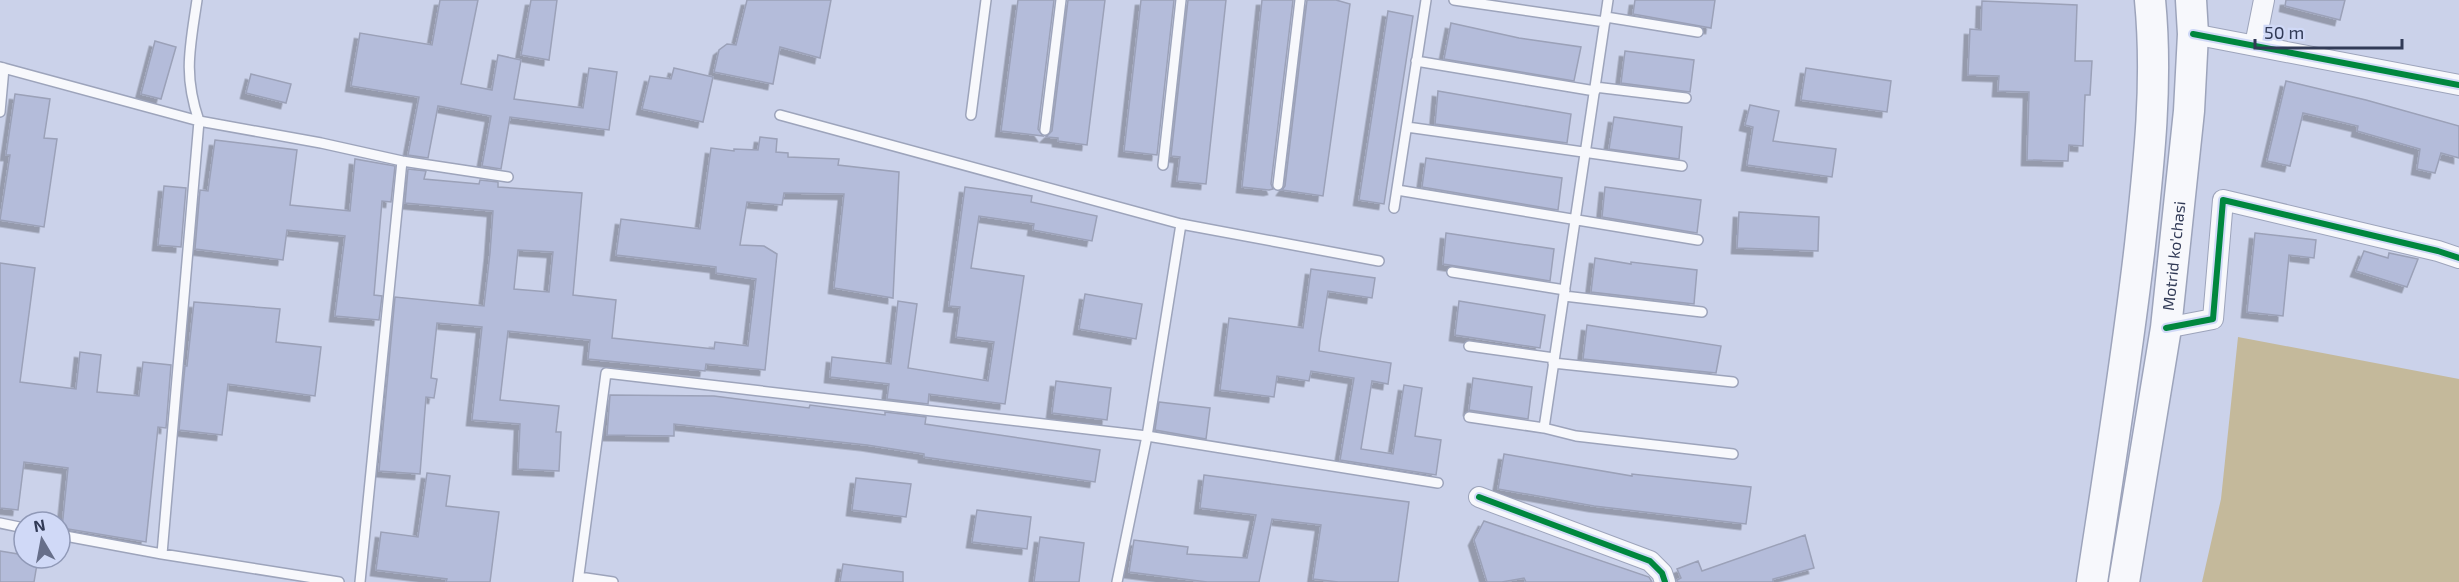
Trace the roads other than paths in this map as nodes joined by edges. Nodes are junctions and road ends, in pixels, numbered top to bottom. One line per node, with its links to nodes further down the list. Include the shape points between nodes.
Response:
1 (197, 0): 24 (lane, via 188,60)
2 (986, 0): 23 (lane)
3 (1061, 0): 26 (lane)
4 (1181, 0): 29 (lane)
5 (1300, 0): 32 (lane)
6 (1426, 0): 16 (lane)
7 (1454, 0): 12 (lane)
8 (1608, 0): 12 (lane)
9 (2150, 0): 61 (main road, via 2154,68 2149,170 2132,320)
10 (2191, 0): 14 (main road, Motrid ko'chasi)
11 (2264, 0): 15 (street)
12 (1606, 19): 13 (lane); 19 (lane)
13 (1698, 32)
14 (2193, 34): 15 (street); 43 (main road, Motrid ko'chasi, via 2189,111)
15 (2254, 45): 18 (street)
16 (1416, 61): 19 (lane); 25 (lane)
17 (2, 67): 21 (lane); 24 (lane)
18 (2459, 86)
19 (1595, 89): 20 (lane); 27 (lane)
20 (1686, 98)
21 (0, 112)
22 (780, 115): 36 (lane)
23 (971, 115)
24 (199, 121): 28 (lane); 54 (lane)
25 (1407, 127): 27 (lane); 33 (lane)
26 (1045, 130)
27 (1585, 154): 30 (lane); 35 (lane)
28 (402, 161): 31 (lane); 57 (lane)
29 (1162, 165)
30 (1682, 166)
31 (508, 177)
32 (1278, 185)
33 (1397, 190): 34 (lane); 35 (lane)
34 (1394, 208)
35 (1575, 221): 37 (lane); 41 (lane)
36 (1181, 224): 39 (lane); 49 (lane)
37 (1698, 240)
38 (2459, 258): 43 (street, via 2223,200 2213,319)
39 (1379, 261)
40 (1452, 272): 41 (lane)
41 (1564, 293): 42 (lane); 45 (lane)
42 (1702, 312)
43 (2166, 328): 62 (main road, Motrid ko'chasi)
44 (1469, 346): 45 (lane)
45 (1554, 361): 46 (lane); 48 (lane)
46 (1733, 382)
47 (1469, 417): 48 (lane)
48 (1544, 428): 50 (lane, via 1576,436)
49 (1147, 436): 51 (lane); 55 (lane, via 606,373); 59 (lane)
50 (1732, 453)
51 (1438, 483)
52 (1479, 497): 60 (street, via 1650,561)
53 (72, 537): 54 (lane)
54 (162, 554): 56 (lane)
55 (579, 579): 58 (lane)
56 (339, 582)
57 (360, 582)
58 (613, 582)
59 (1118, 582)
60 (1665, 582)
61 (2091, 582)
62 (2124, 582)

